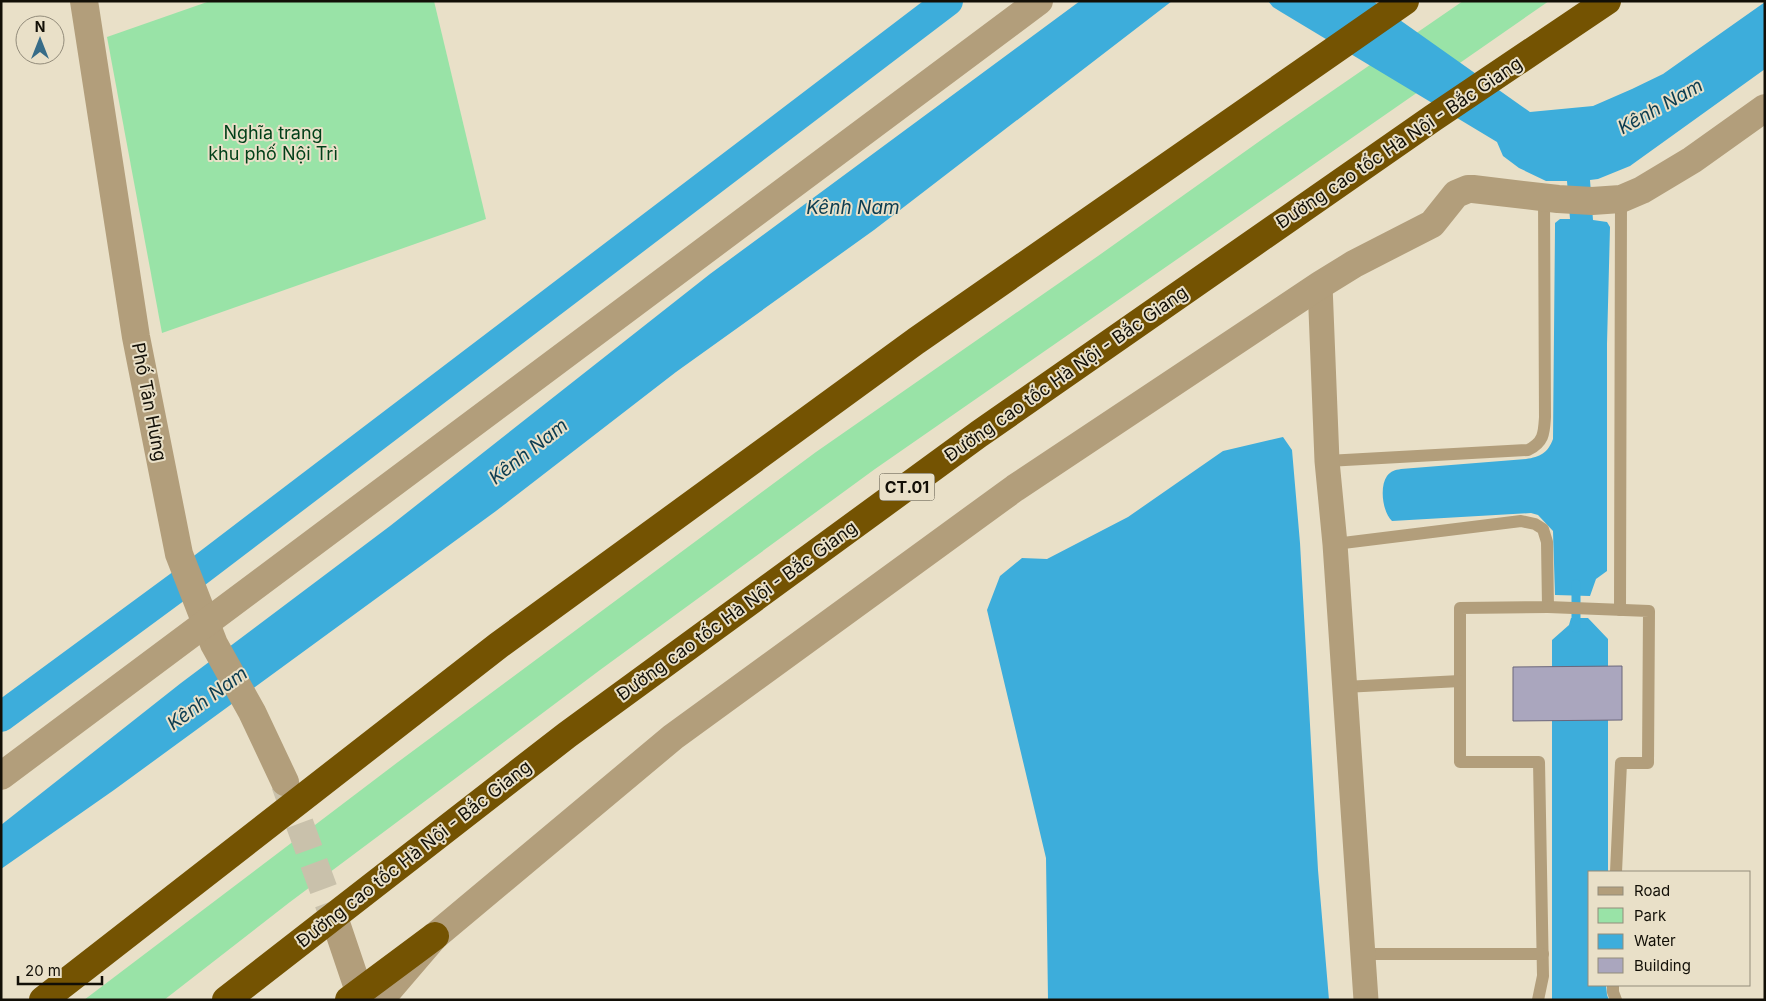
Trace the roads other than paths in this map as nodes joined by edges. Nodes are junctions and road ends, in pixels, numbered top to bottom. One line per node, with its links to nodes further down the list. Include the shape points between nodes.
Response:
1 (84, 1): 13 (street, Phố Tân Hưng, via 136,337 179,554)
2 (1039, 1): 13 (street)
3 (1405, 1): 25 (highway, via 916,341 499,645)
4 (1607, 1): 26 (highway, Đường cao tốc Hà Nội - Bắc Giang / CT.01, via 979,434 568,735)
5 (1765, 108): 7 (street, via 1692,160)
6 (1544, 197): 7 (street, via 1592,201); 8 (street, via 1482,189 1461,191 1432,224); 9 (lane, via 1545,417 1538,445 1528,450)
7 (1621, 199): 12 (lane)
8 (1320, 284): 9 (street); 20 (street, via 1014,488 673,737)
9 (1327, 460): 10 (street)
10 (1335, 544): 11 (lane, via 1520,521 1535,524 1543,529 1547,542); 15 (street)
11 (1548, 607): 12 (lane); 14 (lane, via 1460,608)
12 (1620, 610): 18 (lane, via 1648,611 1648,763 1622,763)
13 (206, 623): 16 (street); 17 (street, Phố Tân Hưng)
14 (1460, 681): 15 (lane); 22 (lane, via 1460,762 1539,762)
15 (1344, 687): 21 (street)
16 (1, 776)
17 (285, 782)
18 (1616, 871)
19 (337, 926): 24 (street)
20 (435, 936): 24 (highway)
21 (1363, 954): 22 (lane); 27 (street)
22 (1543, 954): 28 (lane)
23 (1613, 986): 29 (lane)
24 (363, 998)
25 (43, 1000)
26 (226, 1000)
27 (1366, 1000)
28 (1538, 1000)
29 (1616, 1000)

